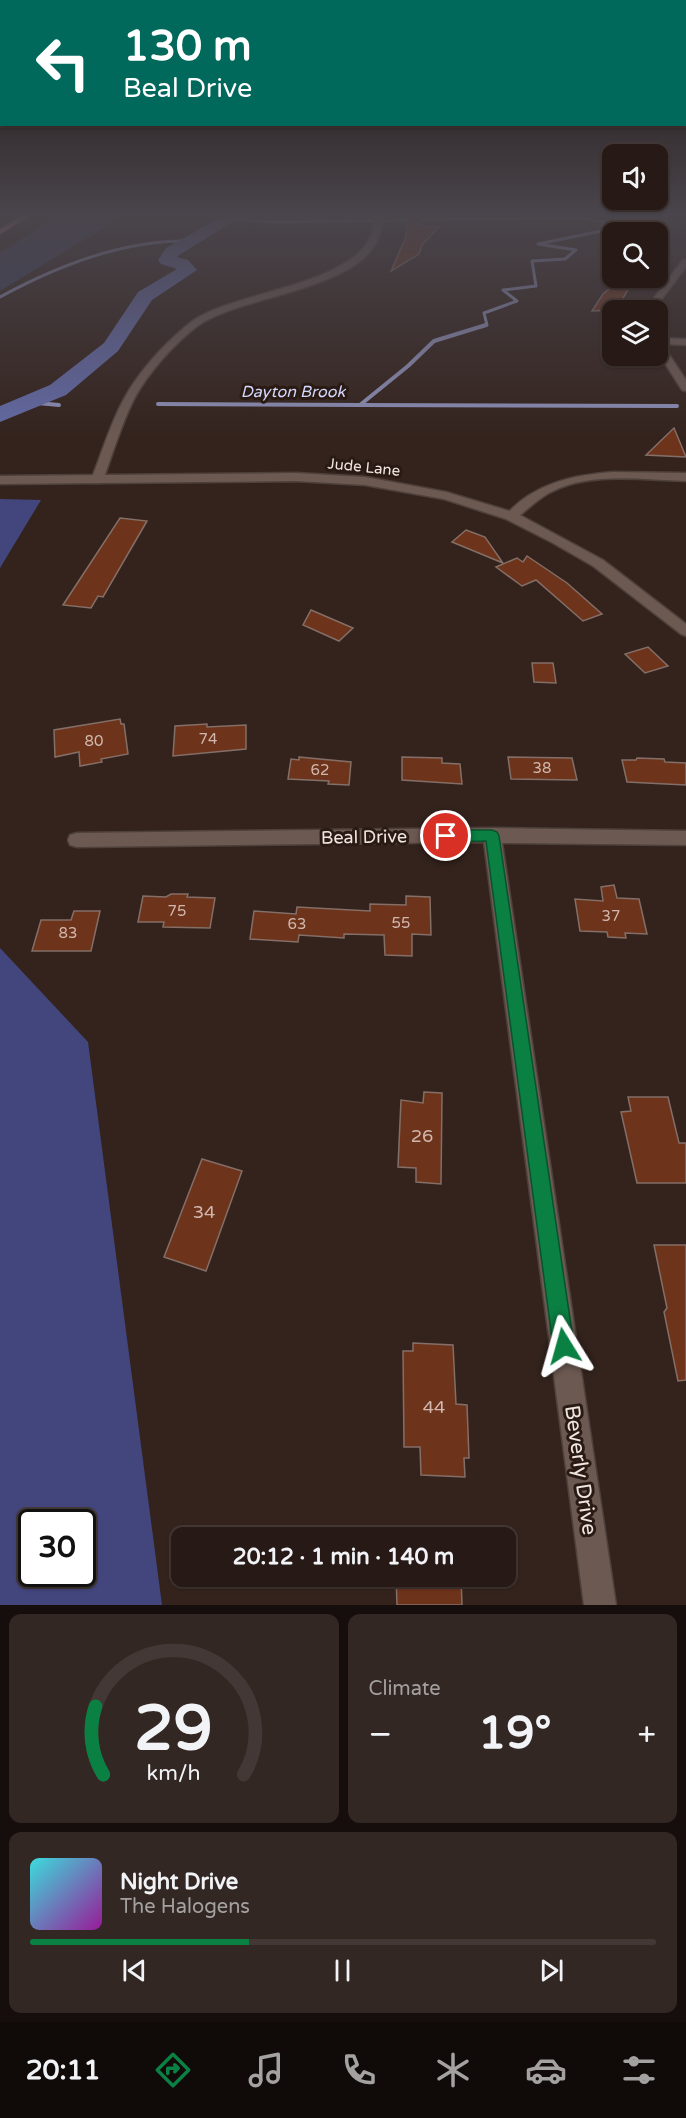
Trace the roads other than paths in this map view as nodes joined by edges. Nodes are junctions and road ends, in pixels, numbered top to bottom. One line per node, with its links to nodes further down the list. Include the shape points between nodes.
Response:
1 (291, 288): 10 (street, via 216,310 195,324 130,398)
2 (666, 288): 3 (street)
3 (657, 300)
4 (668, 342): 5 (street)
5 (686, 342)
6 (668, 359): 7 (street)
7 (686, 388)
8 (686, 477): 11 (street, via 574,480 546,490)
9 (0, 480): 10 (street, Jude Lane)
10 (97, 480): 11 (street, Jude Lane, via 296,477 365,481 446,496)
11 (511, 516): 12 (street, Jude Lane, via 598,563)
12 (686, 631)
13 (492, 836): 14 (street, Beal Drive); 15 (street, Beal Drive); 16 (street, Beverly Drive)
14 (686, 838)
15 (77, 840)
16 (600, 1605)

